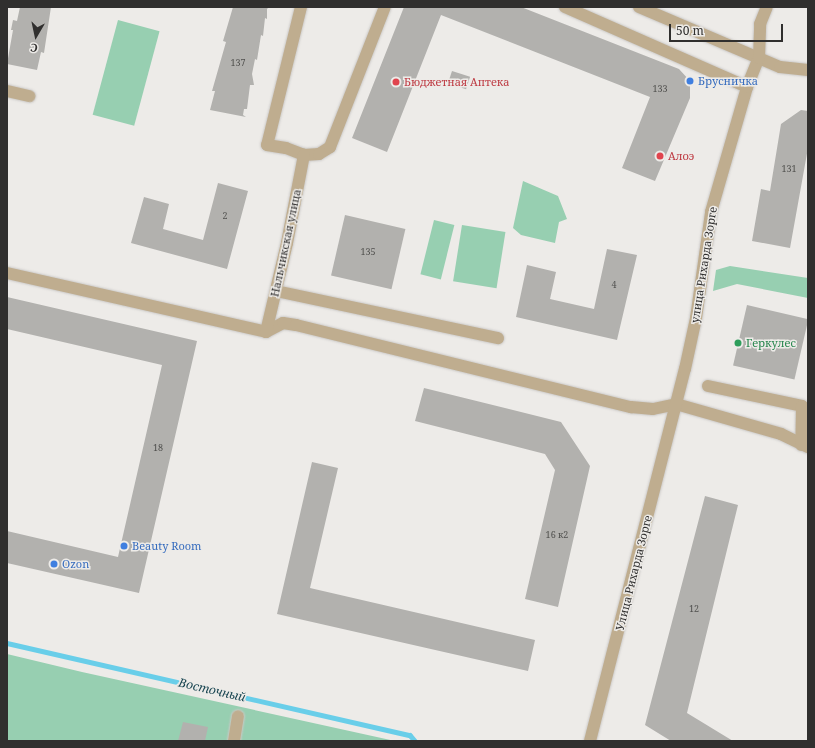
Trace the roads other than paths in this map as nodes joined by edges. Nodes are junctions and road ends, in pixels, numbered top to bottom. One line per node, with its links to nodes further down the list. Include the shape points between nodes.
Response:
1 (301, 7): 11 (street, via 267,145)
2 (385, 7): 11 (street, via 330,147 319,154)
3 (566, 7): 8 (street)
4 (639, 7): 6 (street)
5 (767, 7): 6 (street, via 760,24)
6 (759, 58): 7 (street, via 780,67); 8 (street, улица Рихарда Зорге)
7 (808, 70)
8 (747, 88): 17 (street, улица Рихарда Зорге, via 711,212 696,318)
9 (7, 91): 10 (street)
10 (29, 96)
11 (304, 154): 13 (street, Нальчикская улица)
12 (7, 273): 14 (street)
13 (276, 291): 14 (street, Нальчикская улица); 15 (street)
14 (266, 332): 17 (street, via 282,322 632,407 653,409)
15 (498, 338)
16 (708, 386): 18 (street, via 802,406)
17 (676, 404): 18 (street, via 781,434); 21 (street, Улица Рихарда Зорге)
18 (804, 446)
19 (238, 716): 20 (street)
20 (234, 741)
21 (590, 741)

